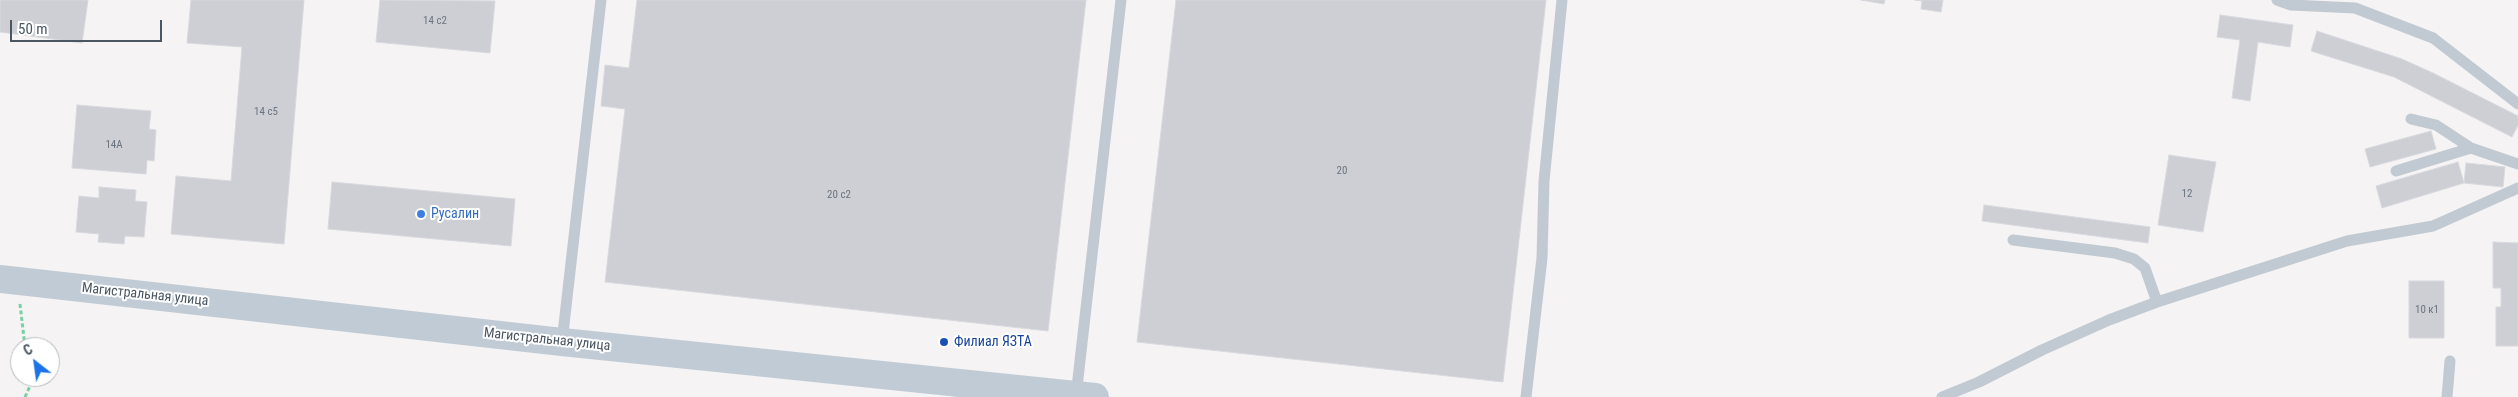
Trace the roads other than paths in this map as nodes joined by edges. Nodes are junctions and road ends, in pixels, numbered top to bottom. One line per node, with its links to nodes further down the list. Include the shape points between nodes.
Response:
1 (601, 0): 16 (lane)
2 (1121, 0): 18 (lane)
3 (1562, 0): 19 (lane, via 1544,181 1542,258)
4 (2278, 0): 6 (lane, via 2291,5)
5 (2344, 0): 6 (lane)
6 (2355, 8): 7 (lane, via 2433,38)
7 (2518, 104)
8 (2411, 119): 9 (lane, via 2436,125)
9 (2471, 148): 10 (lane); 11 (lane)
10 (2518, 164)
11 (2396, 171)
12 (2518, 188): 15 (lane, via 2433,226 2347,241)
13 (2013, 240): 15 (lane, via 2114,253 2134,259 2145,268)
14 (9, 280): 16 (main road, Магистральная улица)
15 (2157, 302): 20 (lane, via 2109,320)
16 (562, 342): 18 (main road, Магистральная улица)
17 (2450, 361): 21 (lane)
18 (1082, 396)
19 (1526, 397)
20 (1942, 397)
21 (2447, 397)

